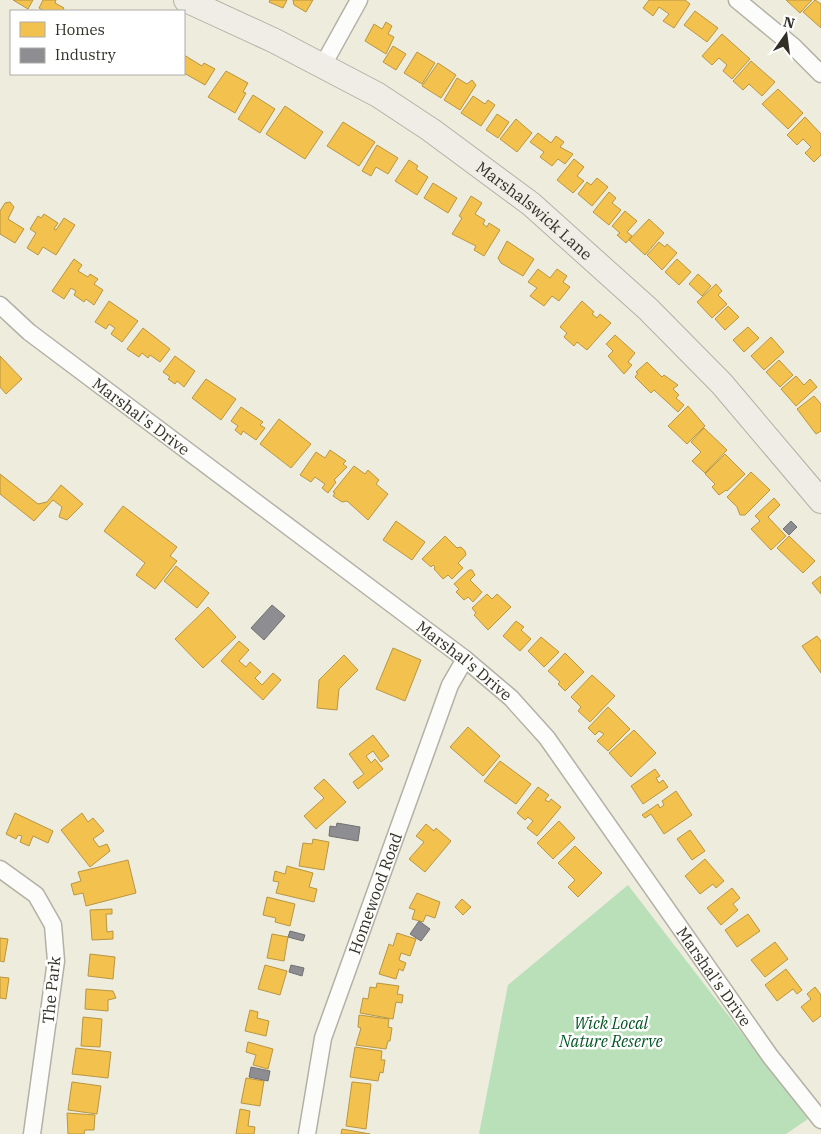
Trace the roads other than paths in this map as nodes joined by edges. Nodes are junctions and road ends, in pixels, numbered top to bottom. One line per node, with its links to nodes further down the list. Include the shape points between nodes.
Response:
1 (186, 0): 4 (street, Marshalswick Lane)
2 (358, 0): 4 (street)
3 (738, 0): 5 (street)
4 (323, 65): 7 (street, Marshalswick Lane, via 378,95 431,130 538,210 648,308 722,384)
5 (821, 74)
6 (0, 305): 8 (street, Marshal's Drive, via 29,332)
7 (821, 501)
8 (465, 658): 10 (street, Marshal's Drive, via 511,698 546,738 770,1056); 12 (street, Homewood Road, via 450,685 323,1038)
9 (0, 869): 11 (street, The Park, via 36,895 53,925 56,961)
10 (821, 1120)
11 (32, 1134)
12 (307, 1134)

